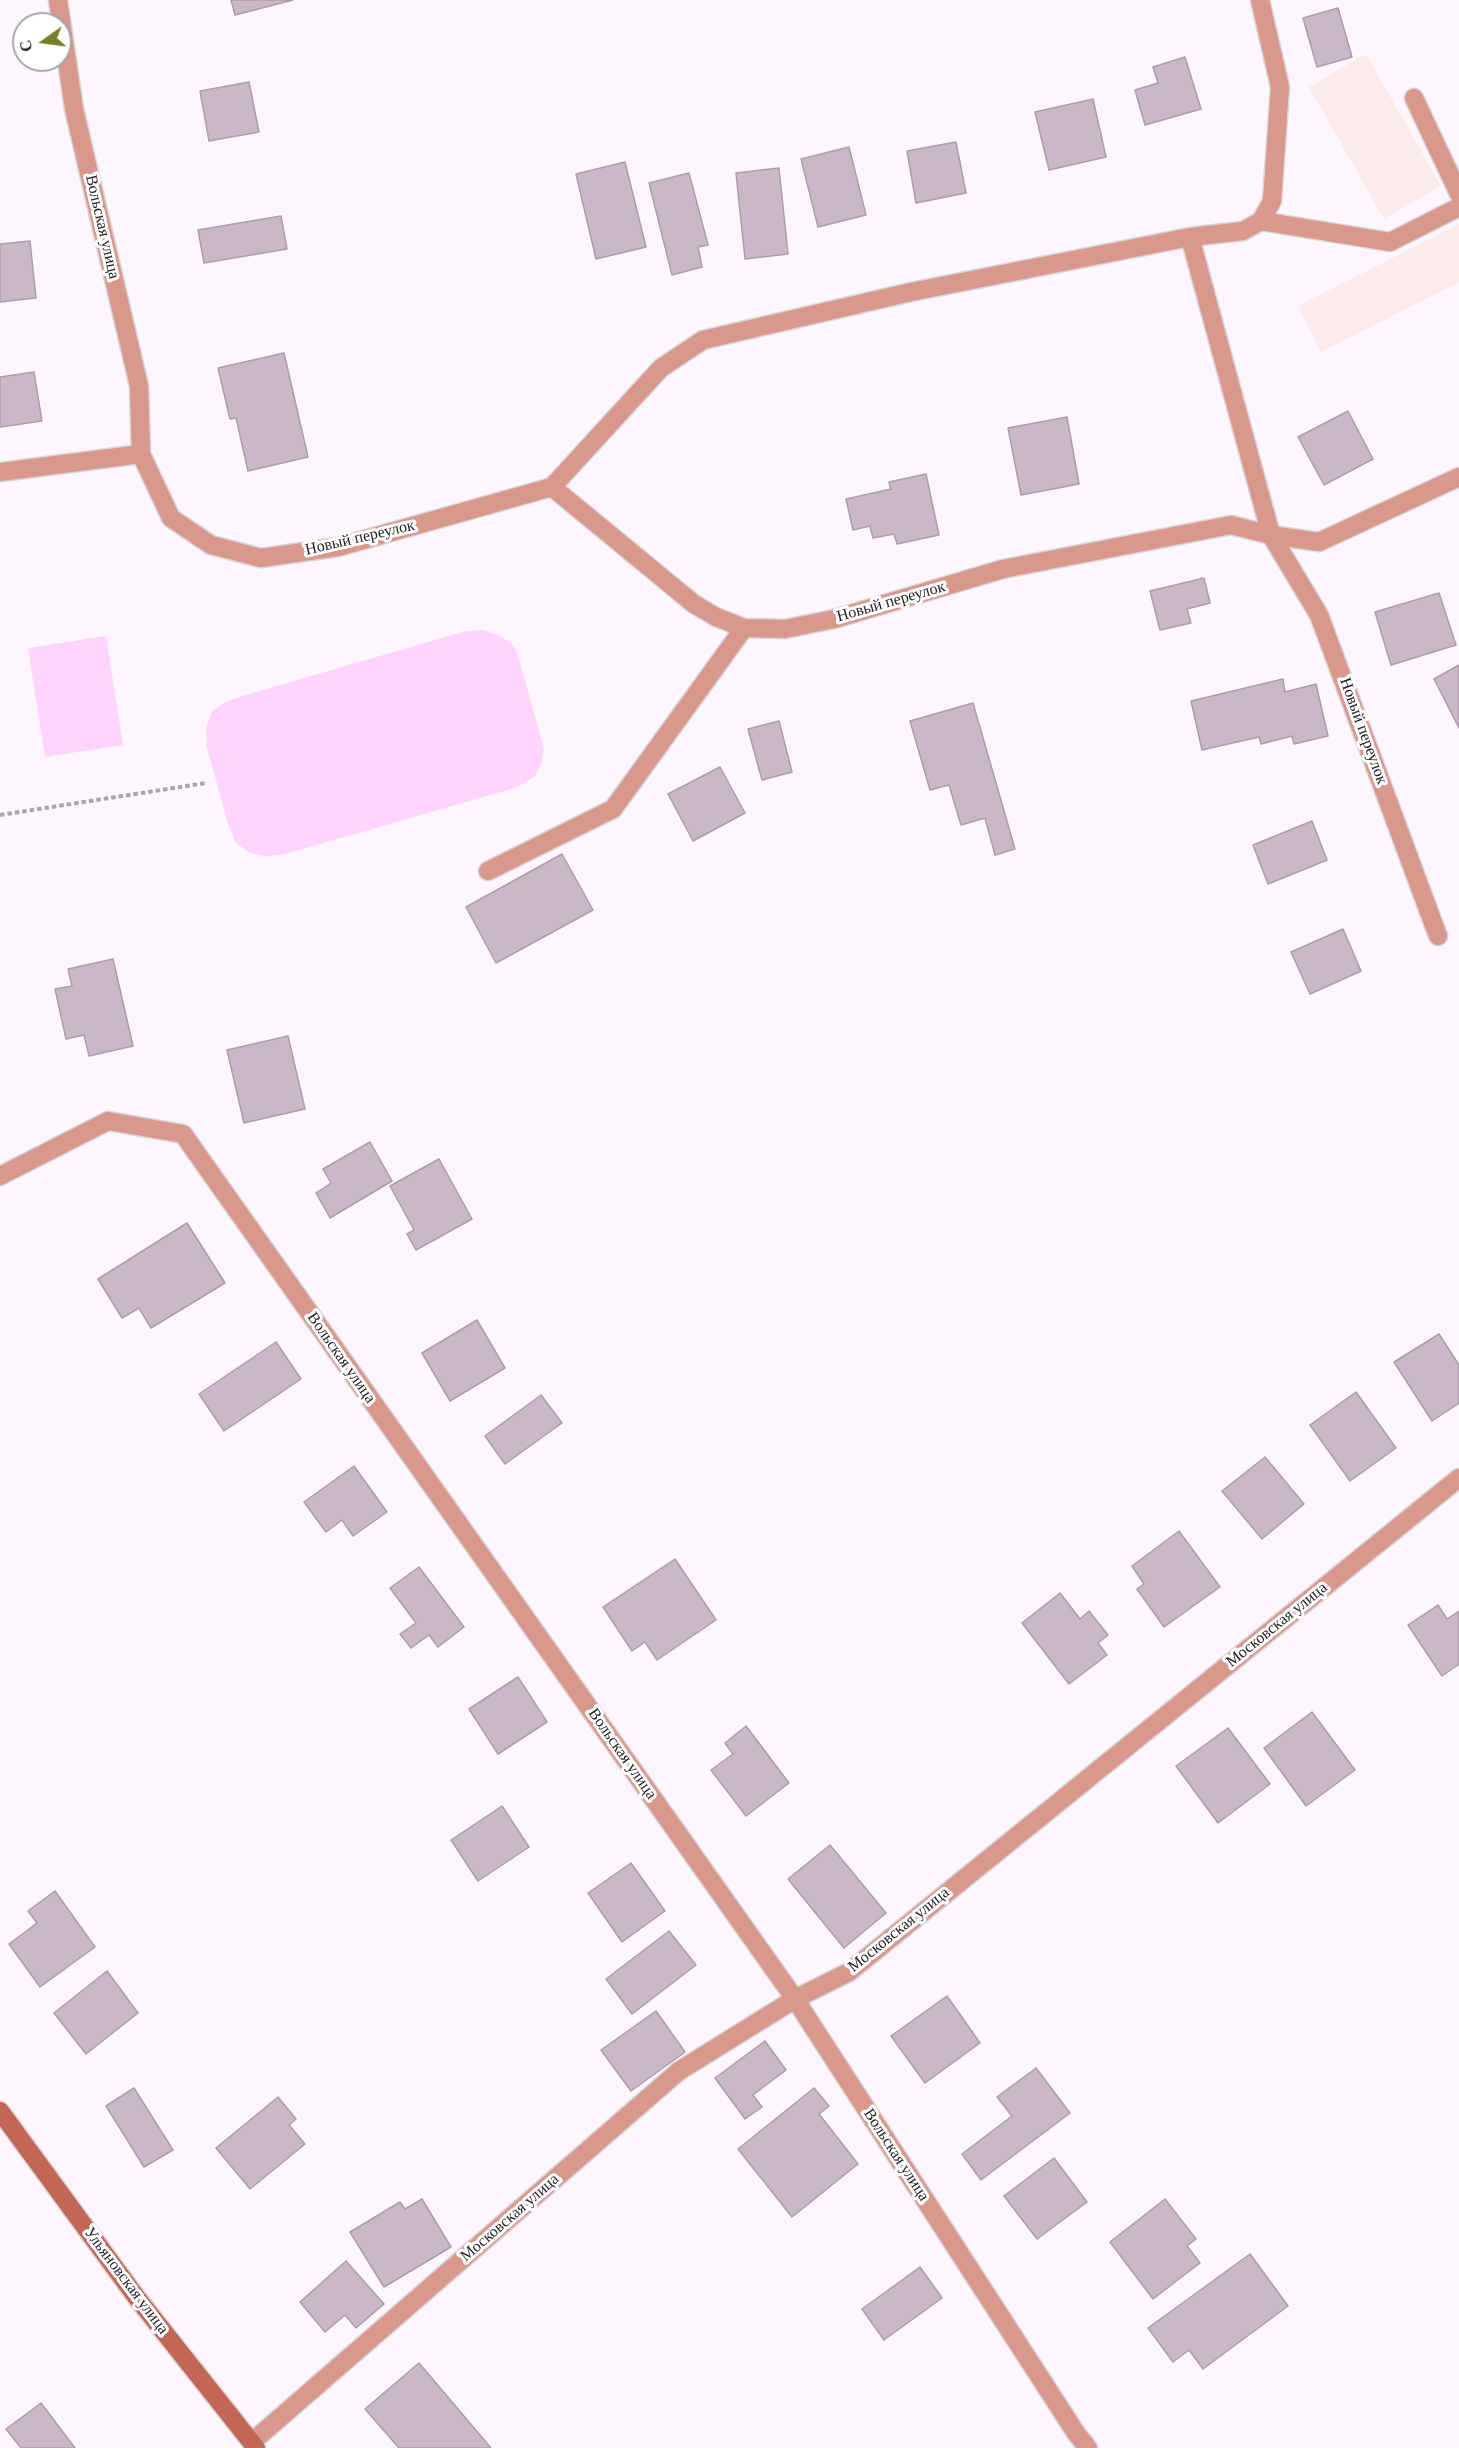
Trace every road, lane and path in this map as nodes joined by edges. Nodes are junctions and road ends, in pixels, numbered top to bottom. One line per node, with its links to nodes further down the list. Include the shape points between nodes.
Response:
1 (57, 0): 8 (street, Вольская улица, via 74,109 139,386)
2 (1260, 0): 6 (street, via 1280,87 1272,201)
3 (1414, 98): 4 (street)
4 (1459, 194)
5 (1459, 207): 6 (street, via 1390,242)
6 (1261, 221): 7 (street, via 1243,231)
7 (1190, 237): 11 (street, via 911,292 703,340 662,368); 12 (street, Новый переулок)
8 (141, 454): 9 (street); 11 (street, Новый переулок, via 171,518 211,545 261,558 338,547)
9 (0, 472)
10 (1459, 477): 12 (street, Новый переулок, via 1319,542)
11 (552, 487): 13 (street, Новый переулок, via 694,604)
12 (1271, 535): 13 (street, Новый переулок, via 1231,525 1003,569 834,619 785,629); 17 (street, Новый переулок, via 1319,615)
13 (744, 628): 16 (street, via 613,809)
14 (206, 783): 15 (path)
15 (0, 815)
16 (488, 871)
17 (1438, 936)
18 (0, 1176): 20 (street, Вольская улица, via 108,1121 183,1134)
19 (1459, 1478): 20 (street, Московская улица, via 849,1972)
20 (795, 1999): 22 (street, Московская улица, via 679,2071); 23 (street, Вольская улица)
21 (0, 2110): 22 (street, Ульяновская улица, via 137,2298)
22 (254, 2445)
23 (1088, 2448)

